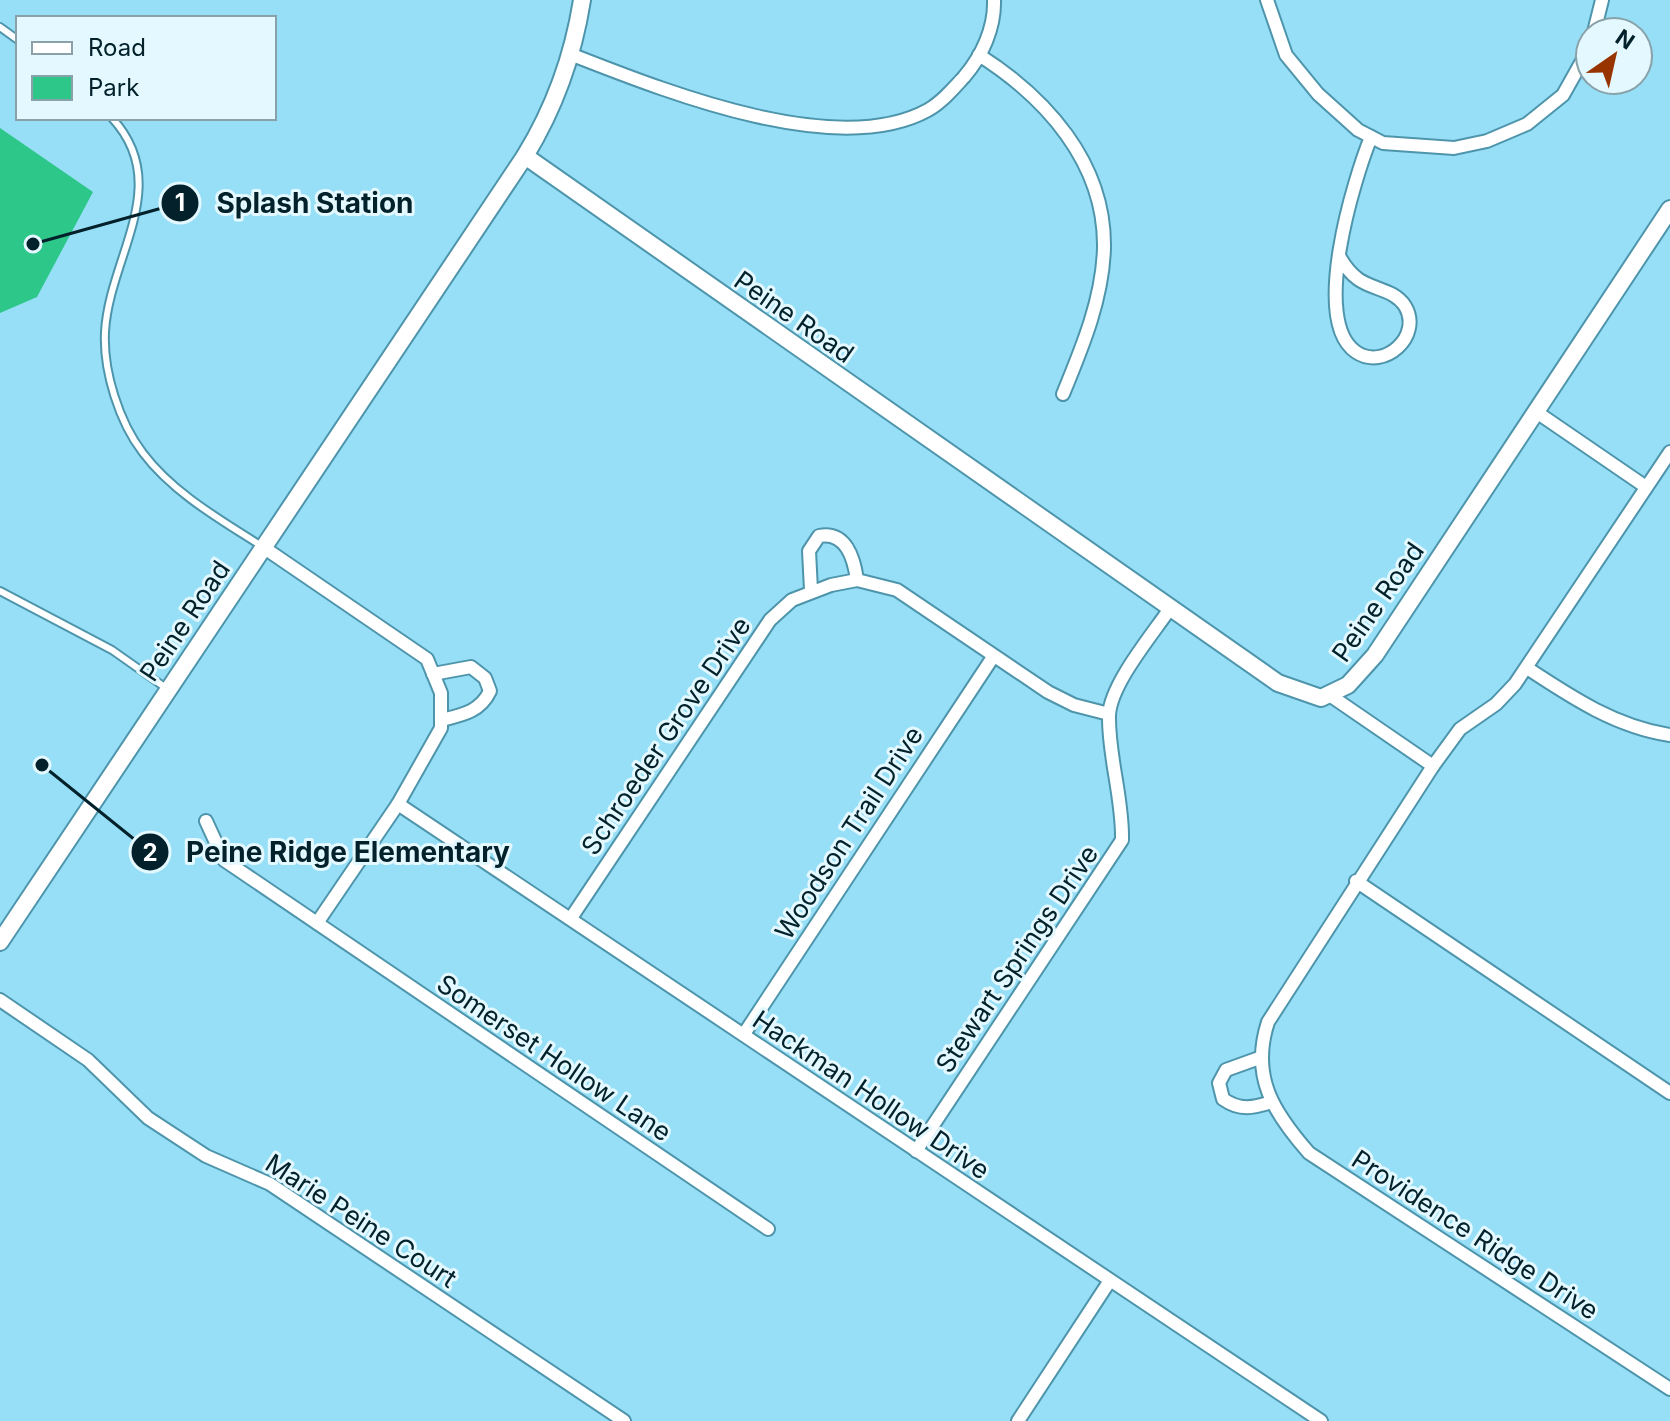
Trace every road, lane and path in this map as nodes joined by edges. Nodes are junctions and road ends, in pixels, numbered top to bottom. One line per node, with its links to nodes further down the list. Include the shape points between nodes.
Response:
1 (582, 0): 4 (street)
2 (994, 0): 5 (street, via 994,16)
3 (1267, 0): 8 (street, via 1286,55 1318,94)
4 (570, 54): 5 (street, via 727,110 832,125 900,120 928,110 951,92); 9 (street, via 550,113)
5 (979, 55): 12 (street, via 1040,100 1087,170 1098,206 1104,246 1098,293)
6 (1574, 75): 8 (street, via 1563,95 1527,124 1487,141 1454,148 1383,143)
7 (114, 120): 16 (lane, via 131,139 140,186 105,332 108,373 121,411 143,452 180,490)
8 (1371, 137): 11 (street, via 1345,212)
9 (525, 156): 16 (street, Peine Road); 20 (street, Peine Road)
10 (1670, 209): 13 (street, Peine Road)
11 (1339, 256): 11 (street, via 1339,325 1345,342 1366,357 1394,352 1409,325 1405,306 1389,292 1358,279)
12 (1063, 394)
13 (1535, 411): 15 (street); 25 (street, Peine Road, via 1375,655)
14 (1670, 452): 15 (street, Providence Ridge Drive)
15 (1646, 487): 22 (street, Providence Ridge Drive)
16 (263, 547): 23 (street, via 427,659); 24 (street, Peine Road)
17 (857, 580): 18 (street, Schroeder Grove Drive); 18 (street, via 851,552 840,538 819,536 809,551); 21 (street, Schroeder Grove Drive, via 897,590)
18 (811, 590): 33 (street, Schroeder Grove Drive, via 770,620)
19 (0, 591): 24 (lane, via 112,650)
20 (1171, 607): 25 (street, Peine Road, via 1278,683 1306,696); 26 (street, via 1116,690)
21 (993, 657): 26 (street, Schroeder Grove Drive, via 1061,699); 37 (street, Woodson Trail Drive)
22 (1527, 668): 28 (street, via 1601,713); 29 (street, Providence Ridge Drive, via 1496,704 1460,729)
23 (433, 674): 27 (street, via 441,693); 27 (street, via 471,667 485,678 490,691 484,704)
24 (168, 690): 35 (street, Peine Road)
25 (1331, 696): 29 (street)
26 (1109, 714): 41 (street, Stewart Springs Drive, via 1122,840)
27 (441, 720): 30 (street)
28 (1670, 735)
29 (1433, 766): 32 (street, Providence Ridge Drive)
30 (398, 804): 33 (street, Hackman Hollow Drive); 34 (street)
31 (206, 821): 34 (street, Somerset Hollow Lane, via 224,860)
32 (1356, 881): 38 (street, Providence Ridge Drive, via 1268,1022); 39 (street)
33 (571, 918): 37 (street, Hackman Hollow Drive)
34 (317, 923): 42 (street, Somerset Hollow Lane)
35 (0, 942)
36 (0, 1000): 46 (street, Marie Peine Court, via 88,1060 148,1118 206,1156 270,1184)
37 (744, 1034): 41 (street, Hackman Hollow Drive)
38 (1262, 1057): 40 (street, Providence Ridge Drive, via 1264,1085); 40 (street, via 1226,1070 1219,1083 1223,1099 1234,1106 1245,1109)
39 (1670, 1093)
40 (1272, 1102): 44 (street, Providence Ridge Drive, via 1280,1120 1309,1153)
41 (916, 1151): 43 (street, Hackman Hollow Drive)
42 (768, 1229)
43 (1109, 1282): 45 (street, Hackman Hollow Drive); 47 (street)
44 (1670, 1389)
45 (1302, 1416): 48 (street, Hackman Hollow Drive)
46 (624, 1421)
47 (1018, 1421)
48 (1321, 1421)

